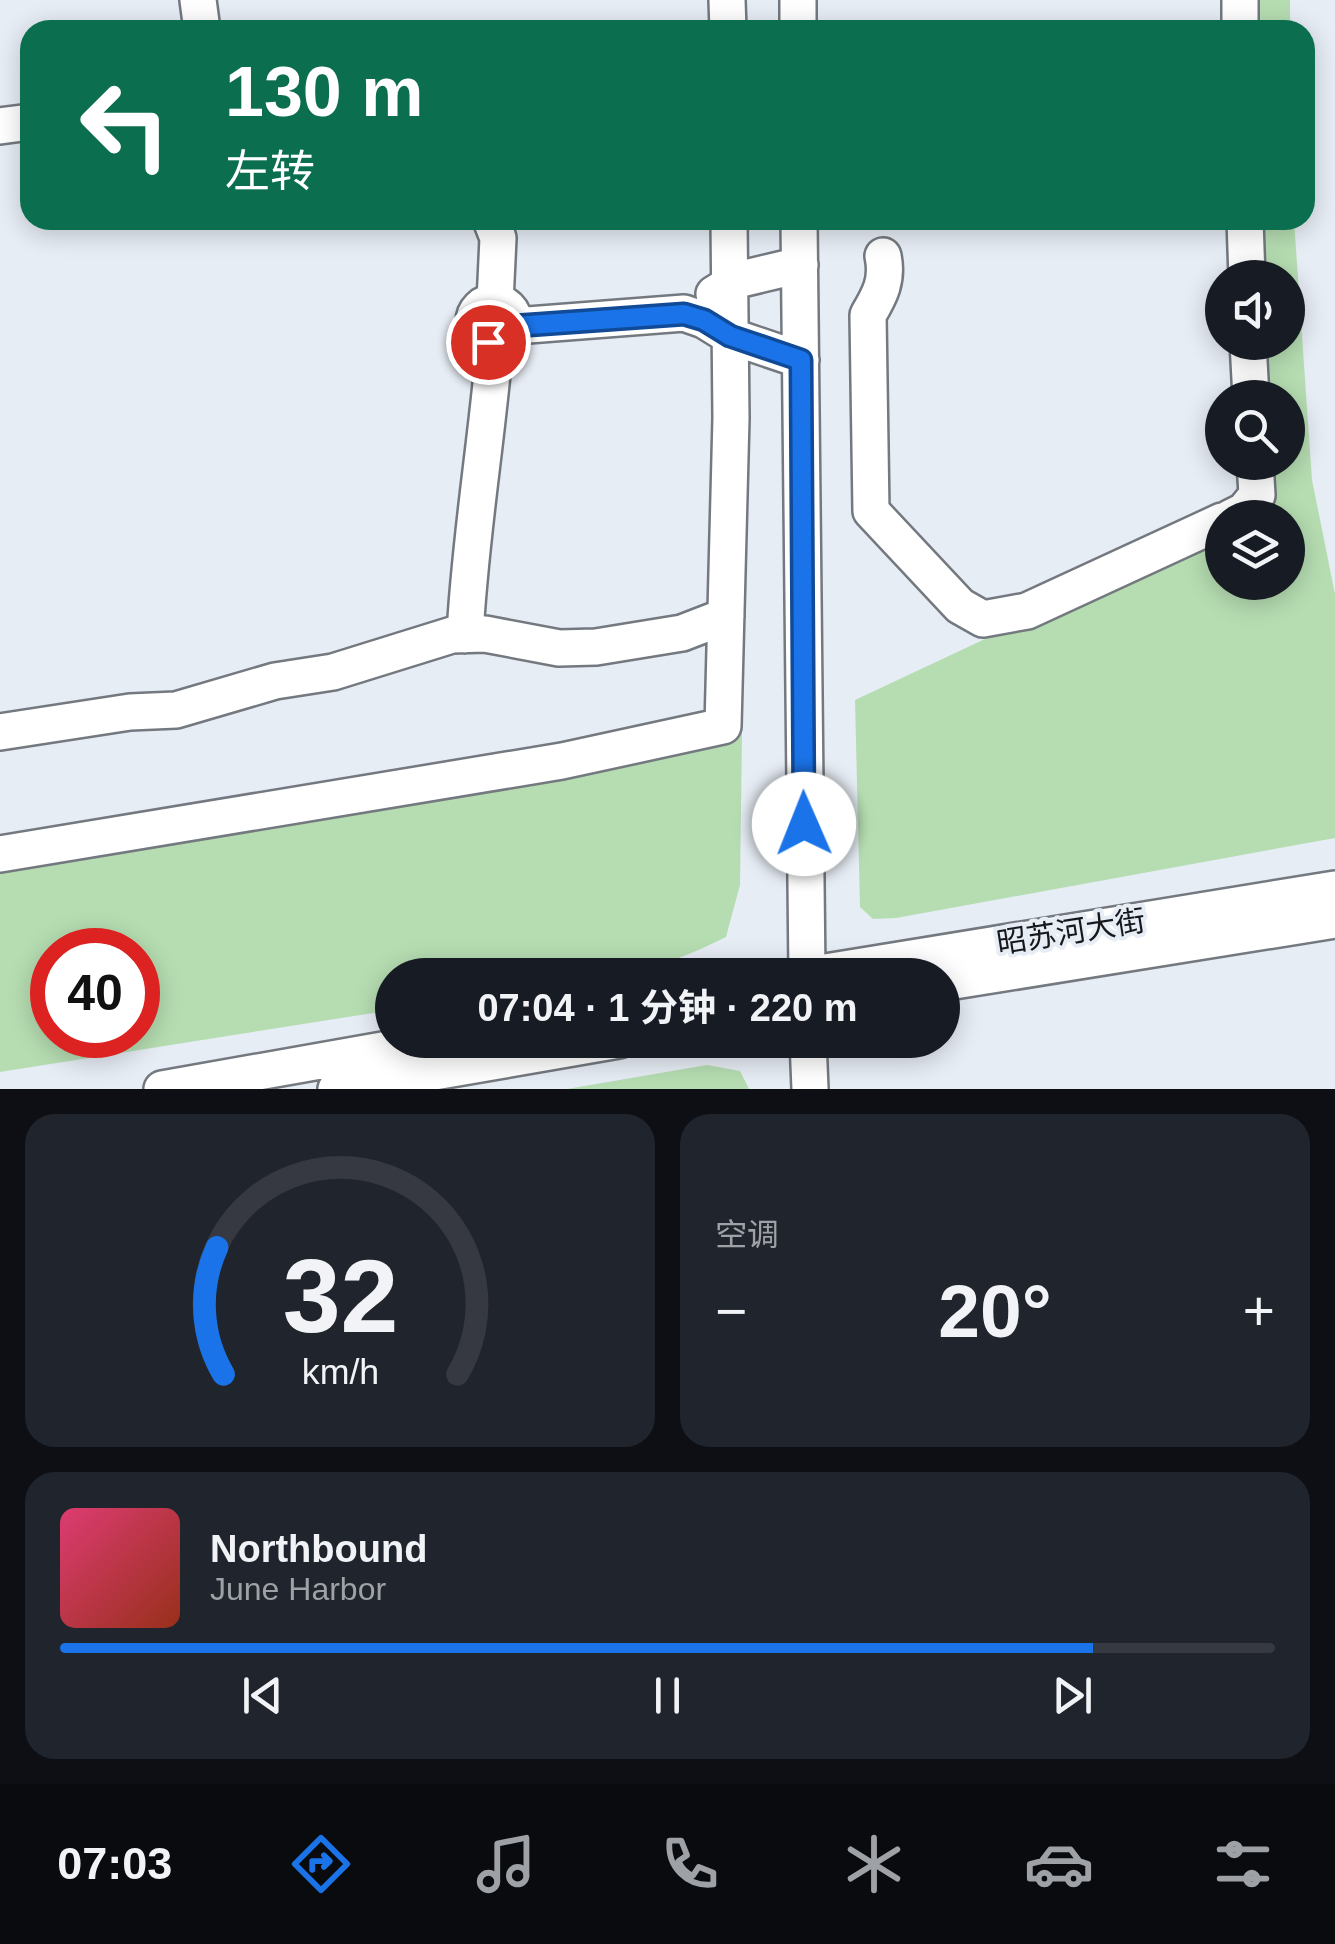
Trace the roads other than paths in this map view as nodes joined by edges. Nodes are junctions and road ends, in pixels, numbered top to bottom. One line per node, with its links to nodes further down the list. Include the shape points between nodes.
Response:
1 (495, 230): 10 (street)
2 (730, 230): 8 (street)
3 (800, 230): 7 (street)
4 (1245, 230): 6 (street)
5 (883, 256): 13 (street, via 883,289 868,315 871,510 960,606 983,619 1027,611)
6 (1246, 260)
7 (800, 265): 8 (street); 12 (street)
8 (730, 285): 9 (street); 11 (street)
9 (684, 314): 10 (street); 11 (street)
10 (502, 323): 15 (street)
11 (730, 336): 12 (street); 14 (street)
12 (801, 360): 20 (street)
13 (1205, 529)
14 (726, 616): 15 (street, via 682,633 596,648); 17 (street, via 722,726 562,760)
15 (464, 635): 16 (street, via 176,710)
16 (0, 732)
17 (0, 854)
18 (1335, 889): 21 (street, 昭苏河大街)
19 (1335, 920): 22 (street, 昭苏河大街)
20 (807, 958)
21 (911, 958)
22 (960, 979)
23 (375, 1051): 26 (street)
24 (515, 1058): 27 (street)
25 (809, 1058): 28 (street)
26 (162, 1089)
27 (336, 1089)
28 (810, 1089)

